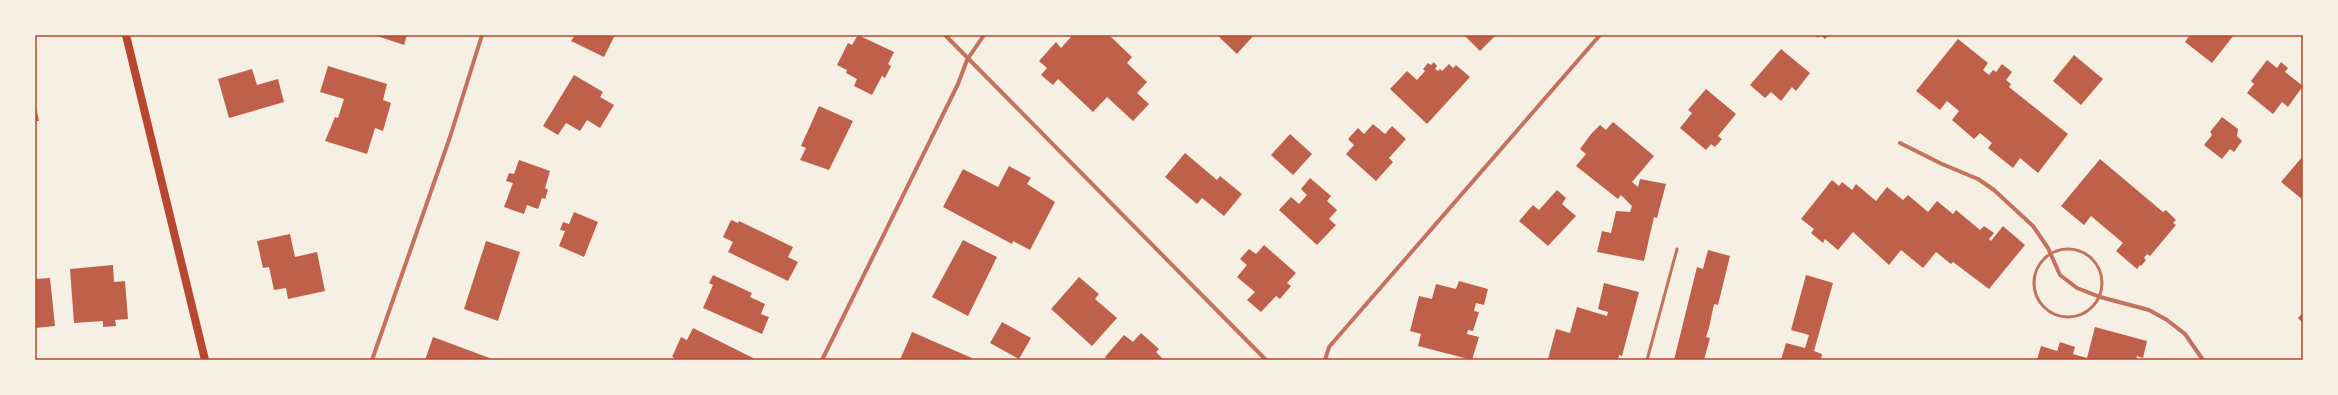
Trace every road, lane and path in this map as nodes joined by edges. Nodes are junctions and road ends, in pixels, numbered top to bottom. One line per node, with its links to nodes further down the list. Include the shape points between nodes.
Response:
1 (126, 35): 11 (main road)
2 (482, 35): 12 (street, via 450,137)
3 (945, 35): 6 (street)
4 (984, 35): 6 (street)
5 (1600, 35): 15 (street, via 1329,347)
6 (967, 60): 13 (street, via 958,84); 14 (street)
7 (1900, 143): 9 (street, via 1978,179 1994,190 2032,226)
8 (1678, 249): 16 (lane)
9 (2050, 254): 10 (street, via 2060,275 2077,288); 10 (lane, via 2060,249 2071,248 2092,257 2103,277); 10 (lane, via 2041,262 2034,283 2041,304 2050,312 2060,316 2083,314 2092,308)
10 (2100, 297): 17 (street, via 2149,310 2167,320 2185,334)
11 (205, 360)
12 (372, 360)
13 (822, 360)
14 (1266, 360)
15 (1325, 360)
16 (1647, 360)
17 (2203, 360)

